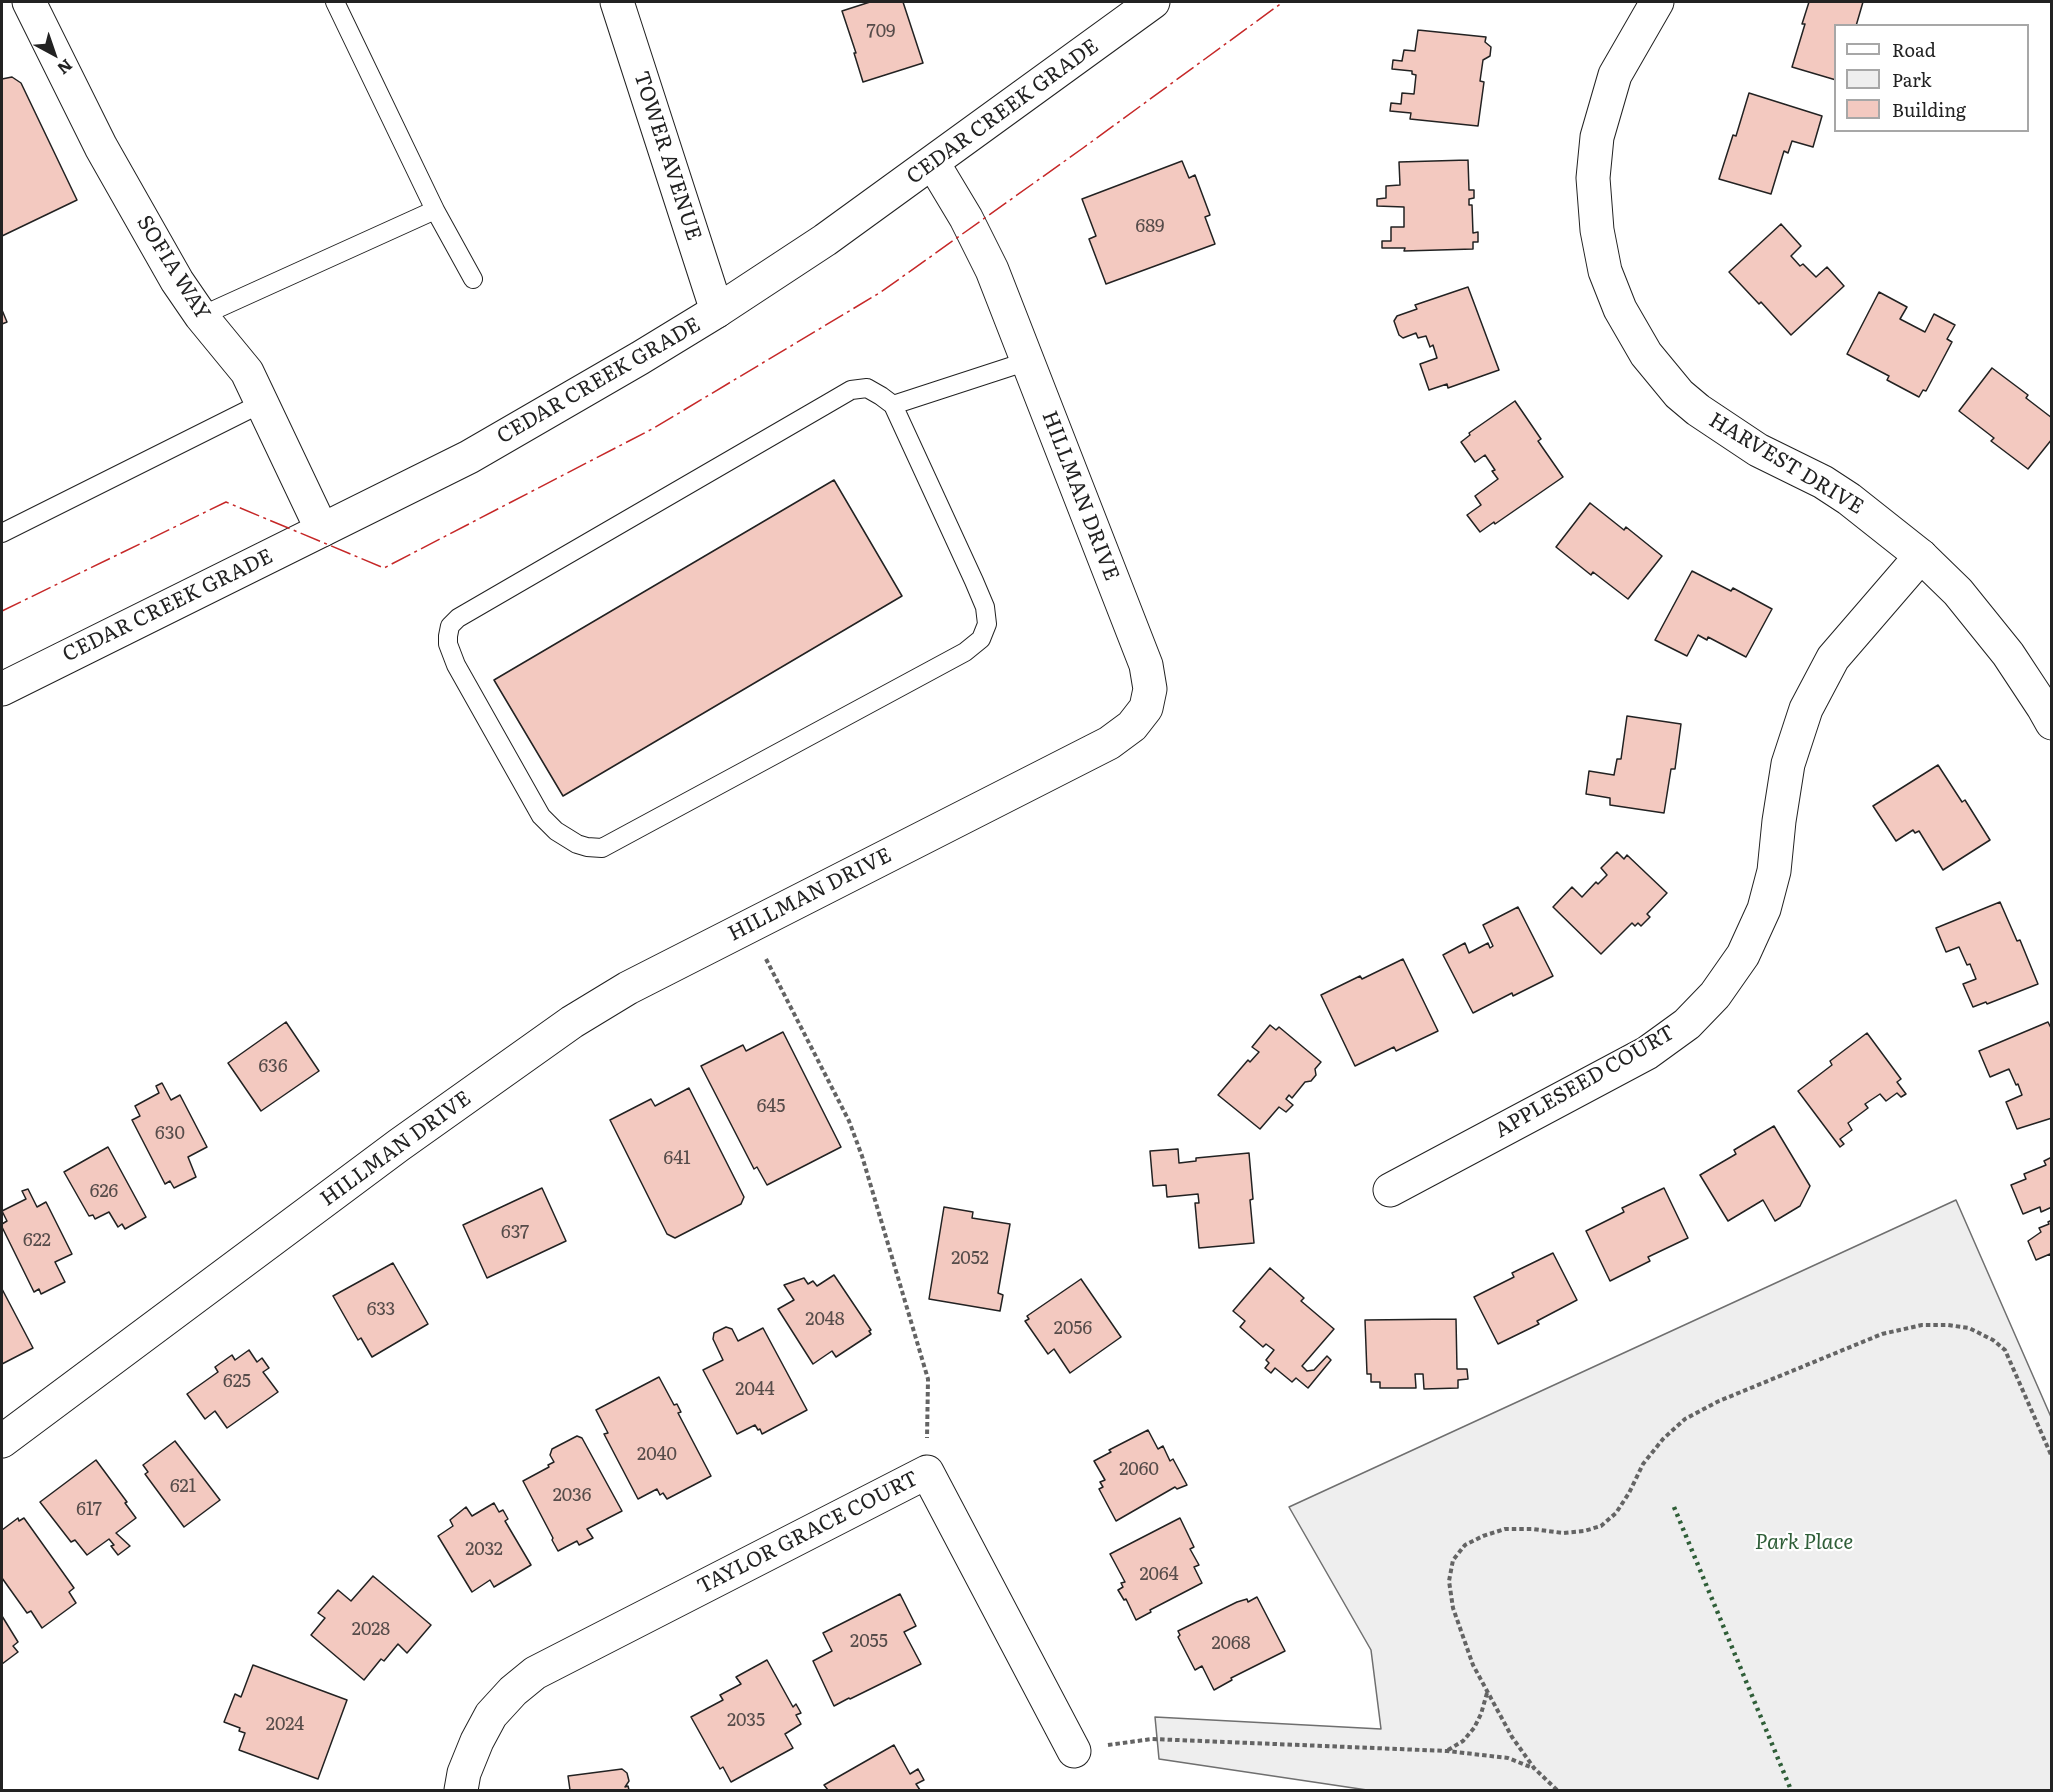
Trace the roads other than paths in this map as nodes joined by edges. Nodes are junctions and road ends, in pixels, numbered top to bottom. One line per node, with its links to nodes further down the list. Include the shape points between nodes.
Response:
1 (29, 2): 10 (street, SOFIA WAY, via 101,147)
2 (335, 2): 7 (lane)
3 (617, 2): 9 (street, TOWER AVENUE)
4 (1153, 2): 6 (street, CEDAR CREEK GRADE)
5 (1657, 2): 16 (street, HARVEST DRIVE, via 1615,75 1598,137 1593,178 1596,230 1605,271 1620,309 1646,354 1692,405 1758,450 1850,499)
6 (933, 163): 9 (street, CEDAR CREEK GRADE); 11 (street, HILLMAN DRIVE, via 992,270)
7 (435, 210): 8 (lane); 10 (lane)
8 (474, 279)
9 (717, 311): 14 (street, CEDAR CREEK GRADE, via 469,457)
10 (201, 316): 12 (street, SOFIA WAY, via 247,372)
11 (1028, 361): 13 (lane); 20 (street, HILLMAN DRIVE, via 1146,665 1150,689 1146,708 1132,726 1109,743 628,988 572,1022 399,1145)
12 (262, 403): 14 (street, SOFIA WAY); 15 (lane)
13 (893, 405): 13 (lane, via 985,607 987,624 981,639 955,657 602,848 587,848 556,831 541,816 456,665 448,644 450,626 851,390 867,388)
14 (322, 530): 17 (street, CEDAR CREEK GRADE)
15 (2, 533)
16 (1921, 556): 18 (street, HARVEST DRIVE, via 1958,592 2008,654); 19 (street, APPLESEED COURT, via 1833,658 1806,710 1788,764 1774,871 1764,909 1743,955 1715,995 1687,1024 1647,1053)
17 (2, 689)
18 (2052, 723)
19 (1390, 1190)
20 (2, 1441)
21 (1074, 1751): 22 (street, TAYLOR GRACE COURT, via 927,1472 535,1673 491,1715 464,1773)
22 (461, 1791)

